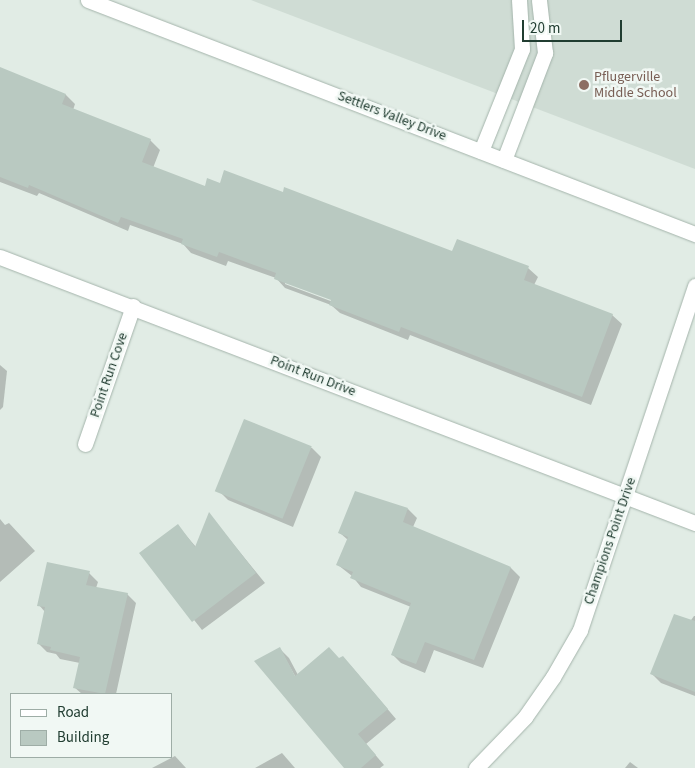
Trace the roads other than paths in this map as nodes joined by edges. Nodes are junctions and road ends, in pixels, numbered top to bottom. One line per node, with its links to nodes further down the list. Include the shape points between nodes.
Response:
1 (88, 0): 4 (street, Settlers Valley Drive)
2 (519, 0): 4 (street, via 522,49)
3 (539, 0): 5 (street, via 546,53)
4 (482, 151): 5 (street, Settlers Valley Drive)
5 (504, 160): 6 (street, Settlers Valley Drive)
6 (695, 234)
7 (0, 257): 9 (street, Point Run Drive)
8 (695, 286): 11 (street, Champions Point Drive)
9 (133, 306): 10 (street, Point Run Cove); 11 (street, Point Run Drive)
10 (85, 444)
11 (626, 496): 12 (street, Point Run Drive); 13 (street, Champions Point Drive, via 580,630 554,677 525,717)
12 (695, 523)
13 (476, 768)

